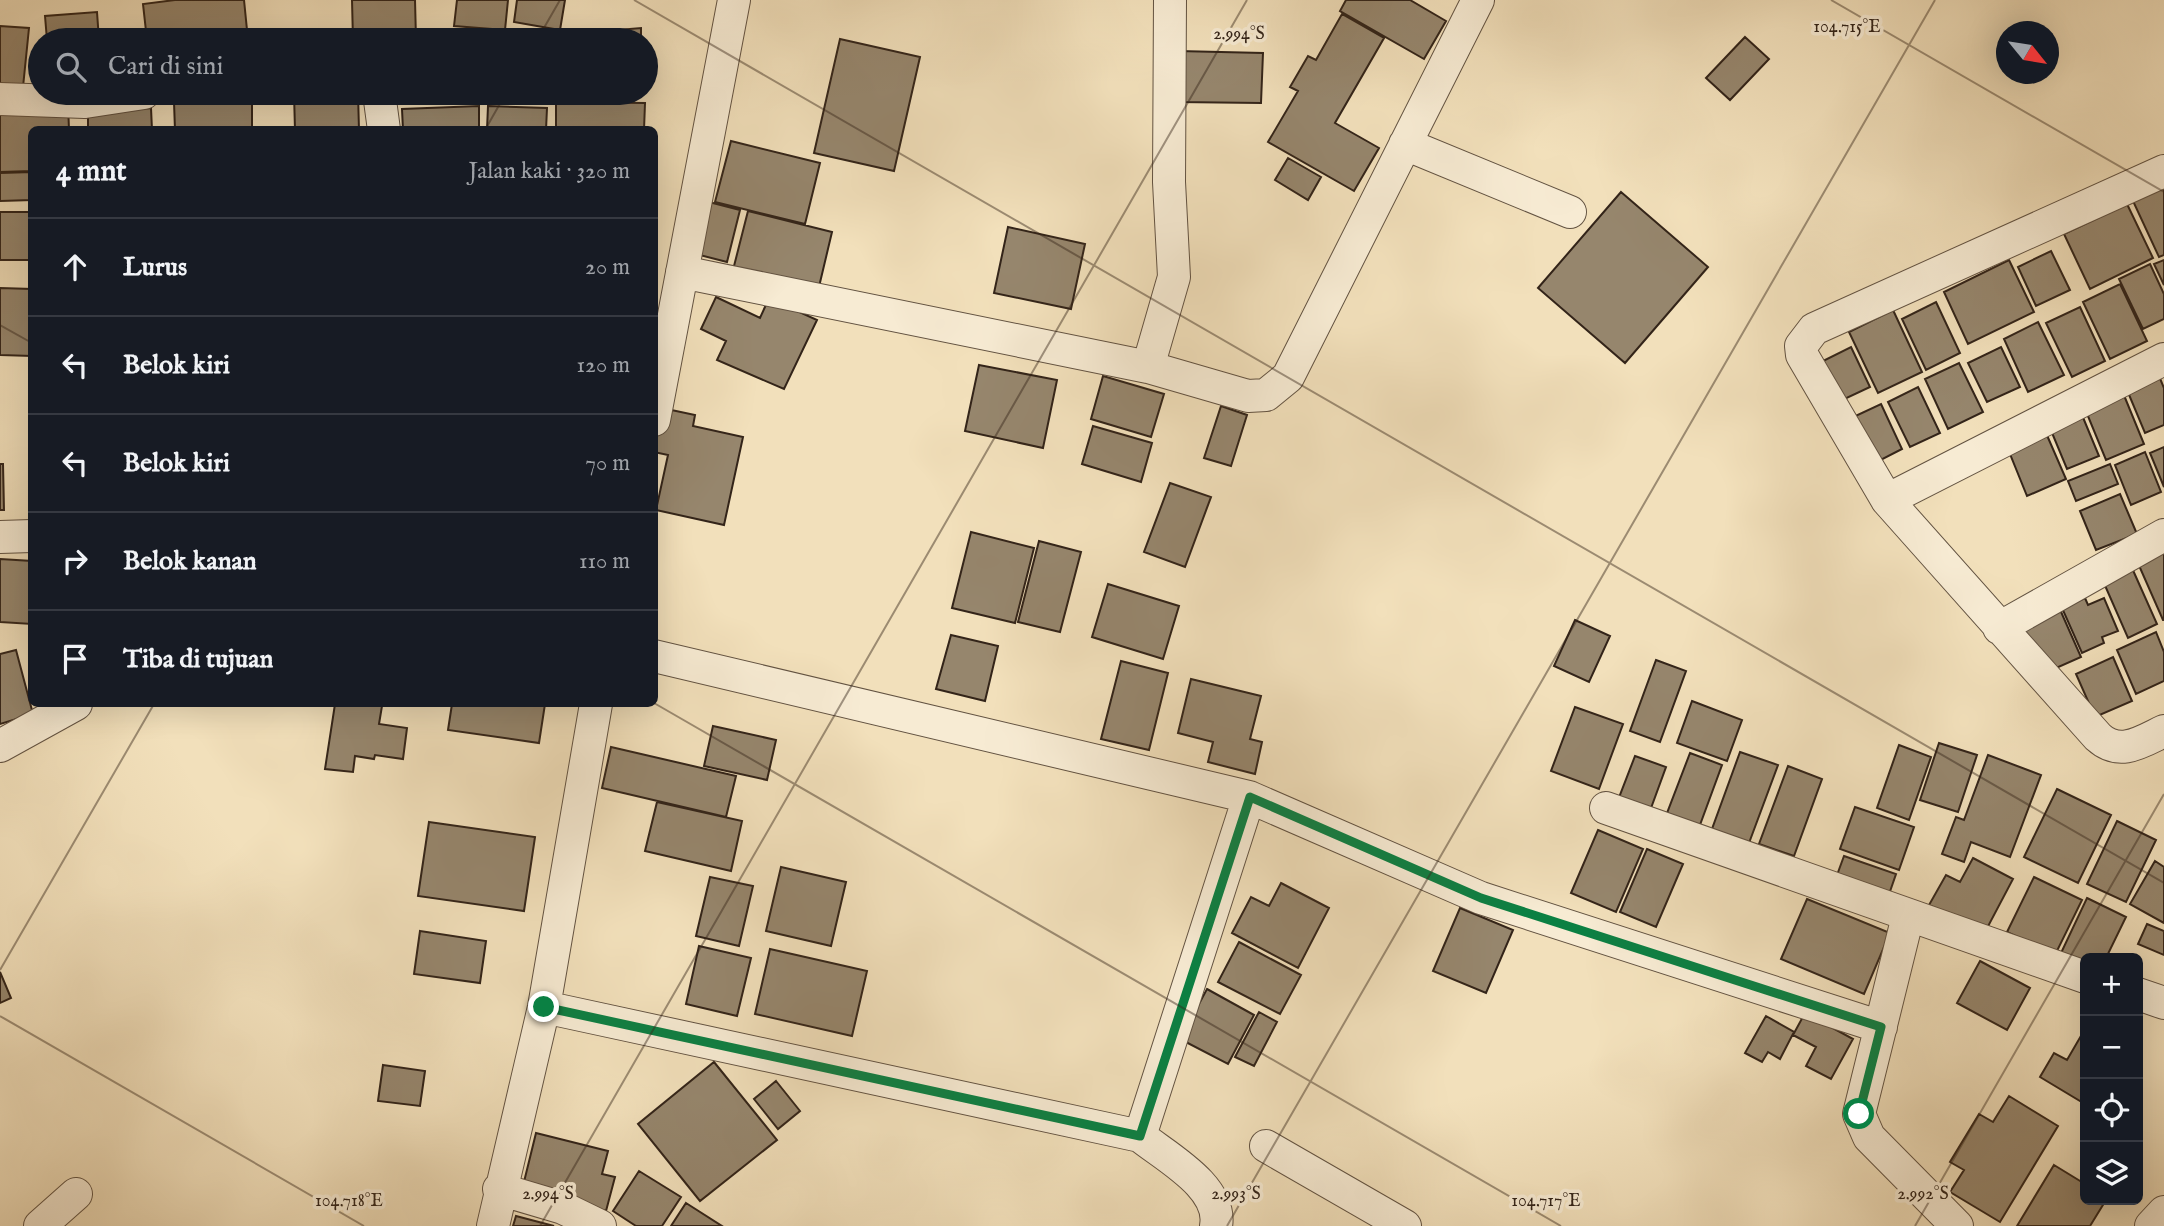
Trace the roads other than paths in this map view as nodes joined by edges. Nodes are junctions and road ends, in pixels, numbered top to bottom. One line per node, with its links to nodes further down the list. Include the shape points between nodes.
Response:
1 (734, 0): 11 (street)
2 (1170, 0): 13 (street, via 1169,182 1174,277)
3 (1478, 0): 8 (street)
4 (0, 99): 5 (street)
5 (28, 100)
6 (381, 105): 7 (street)
7 (383, 126)
8 (1405, 145): 10 (street); 13 (street, via 1288,377 1278,388 1266,395 1248,396)
9 (2164, 171): 15 (street, via 1808,334 1801,345 1802,355)
10 (1570, 212)
11 (682, 272): 13 (street); 14 (street)
12 (2164, 359): 15 (street)
13 (1148, 367)
14 (658, 399)
15 (1886, 500): 19 (street)
16 (2164, 535): 19 (street)
17 (28, 536): 18 (street)
18 (0, 537)
19 (1999, 628): 23 (street, via 2108,746 2125,748)
20 (658, 657): 25 (street)
21 (71, 707): 24 (street)
22 (595, 707): 31 (street)
23 (2164, 731)
24 (0, 746)
25 (1250, 797): 32 (street, via 1481,898); 33 (street)
26 (1606, 808): 27 (street)
27 (1908, 916): 28 (street); 32 (street)
28 (2080, 975)
29 (2143, 997): 30 (street)
30 (2164, 1003)
31 (544, 1007): 33 (street); 35 (street)
32 (1881, 1027): 43 (street, via 1859,1114 1869,1137)
33 (1140, 1136): 41 (street, via 1212,1198)
34 (1266, 1146): 42 (street)
35 (499, 1189): 39 (street); 40 (street, via 563,1208)
36 (76, 1194): 38 (street)
37 (2164, 1212): 44 (street)
38 (40, 1226)
39 (493, 1226)
40 (600, 1226)
41 (1216, 1226)
42 (1405, 1226)
43 (1957, 1226)
44 (2151, 1226)

